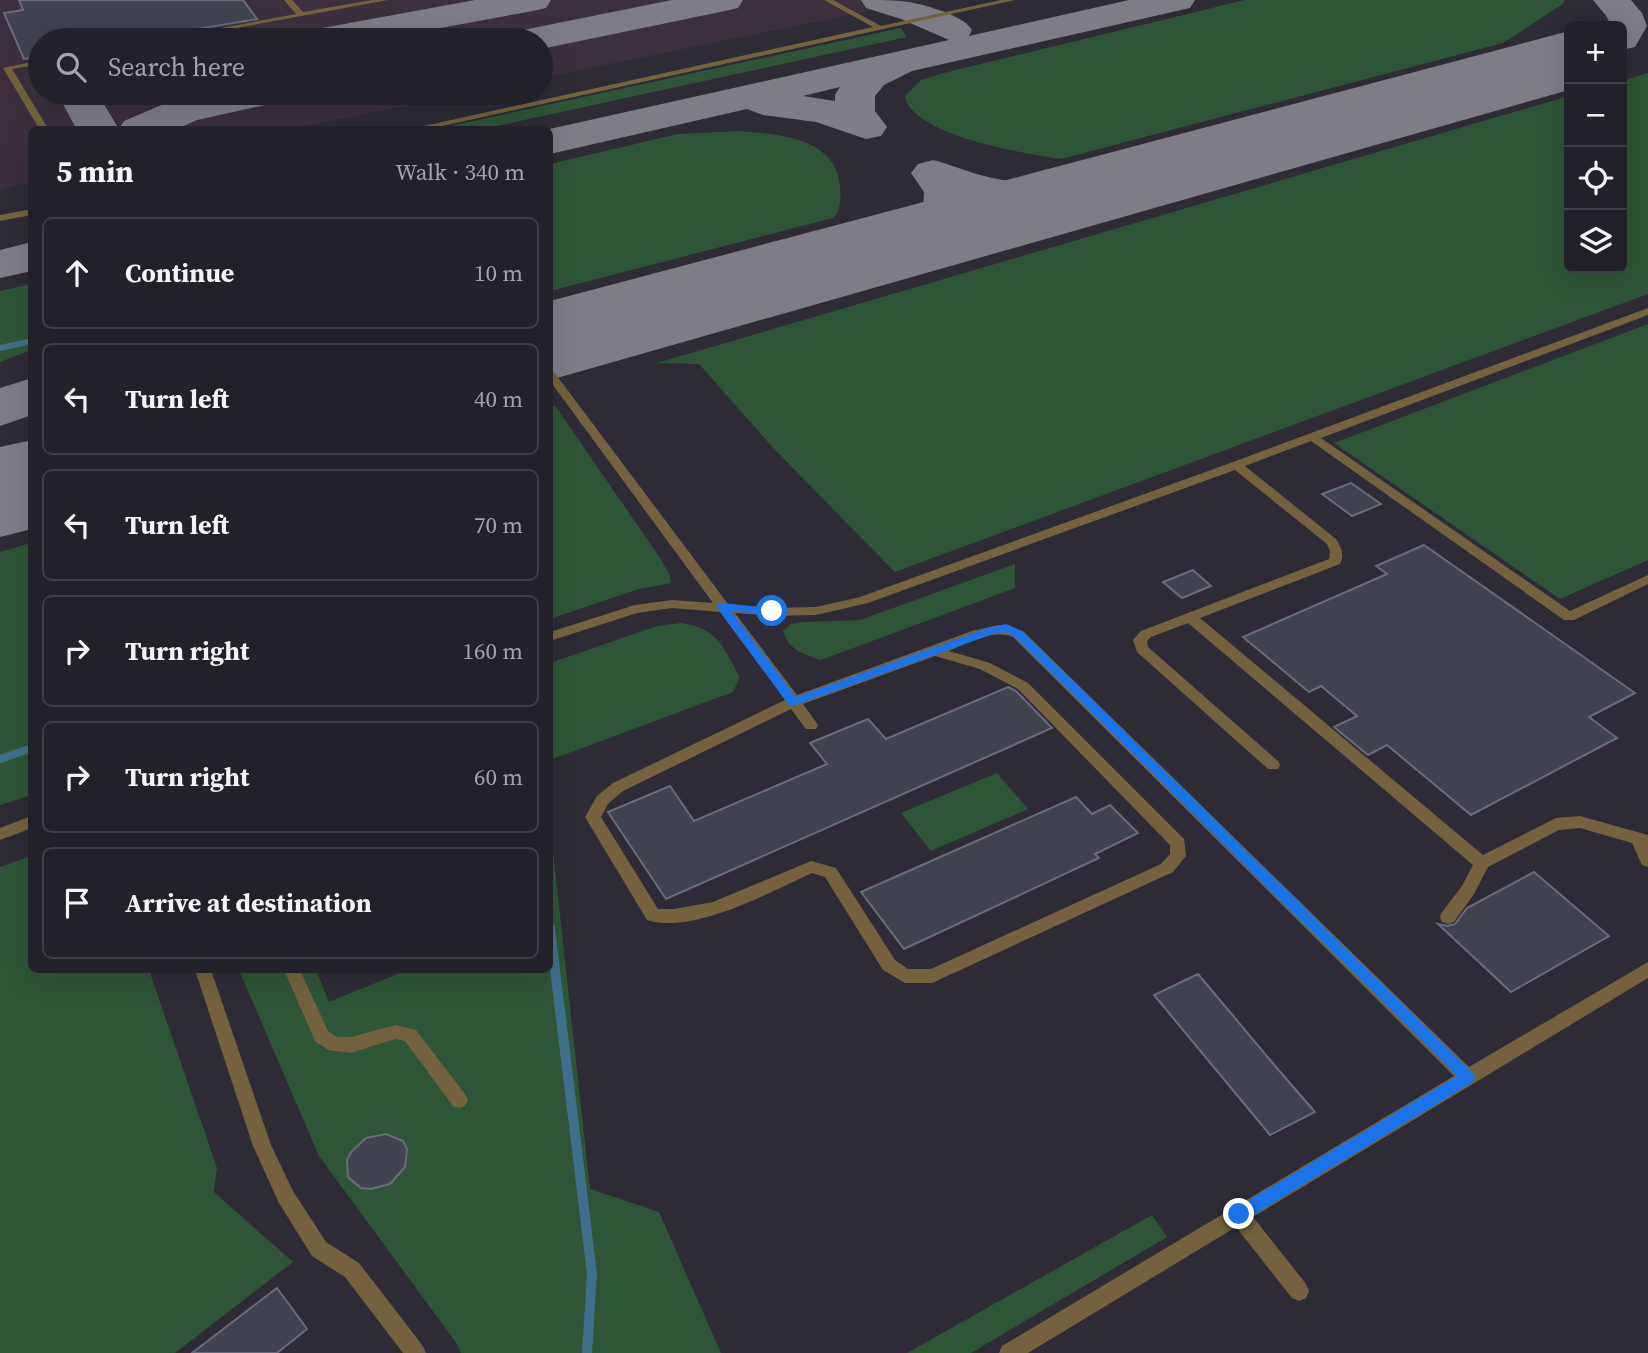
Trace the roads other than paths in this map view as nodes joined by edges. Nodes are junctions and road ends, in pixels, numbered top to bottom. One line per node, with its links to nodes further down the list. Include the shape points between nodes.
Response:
1 (288, 0): 5 (lane)
2 (384, 0): 5 (lane)
3 (828, 0): 7 (lane)
4 (1011, 0): 7 (lane)
5 (301, 15): 6 (lane)
6 (228, 28)
7 (880, 28): 9 (lane)
8 (28, 64): 10 (lane, via 7,68)
9 (553, 99)
10 (28, 102)
11 (30, 105): 13 (lane)
12 (525, 105): 14 (lane)
13 (43, 126)
14 (428, 126)
15 (28, 213): 16 (lane)
16 (0, 218)
17 (1648, 311): 19 (lane)
18 (553, 378): 22 (lane)
19 (1311, 436): 20 (lane); 21 (lane, via 1569,617)
20 (1237, 465): 22 (lane, via 863,600 816,611); 23 (lane, via 1332,542 1335,561)
21 (1648, 579)
22 (722, 606): 24 (lane, via 672,604 635,609); 26 (lane)
23 (1191, 618): 28 (lane, via 1146,634 1140,640 1142,649); 33 (lane)
24 (553, 636)
25 (935, 651): 26 (lane); 26 (lane, via 985,666 1023,686 1178,843 1178,856 1167,868 932,976 905,976 889,965 830,872 822,868 811,867 696,915 653,915 593,817 602,800 618,787); 38 (lane, via 992,630 1006,628 1018,634)
26 (793, 702): 27 (lane)
27 (811, 725)
28 (1273, 765)
29 (28, 824): 30 (lane)
30 (0, 834)
31 (1644, 841): 32 (lane); 33 (lane, via 1580,822 1556,824)
32 (1648, 861)
33 (1482, 863): 34 (lane)
34 (1448, 917)
35 (1648, 969): 38 (lane)
36 (204, 973): 42 (lane, via 262,1146 286,1196 319,1249 352,1270)
37 (293, 973): 39 (lane, via 321,1036 334,1045 351,1045 395,1032 410,1035)
38 (1467, 1077): 40 (lane)
39 (459, 1100)
40 (1239, 1214): 41 (lane); 43 (lane)
41 (1299, 1291)
42 (416, 1353)
43 (1009, 1353)

